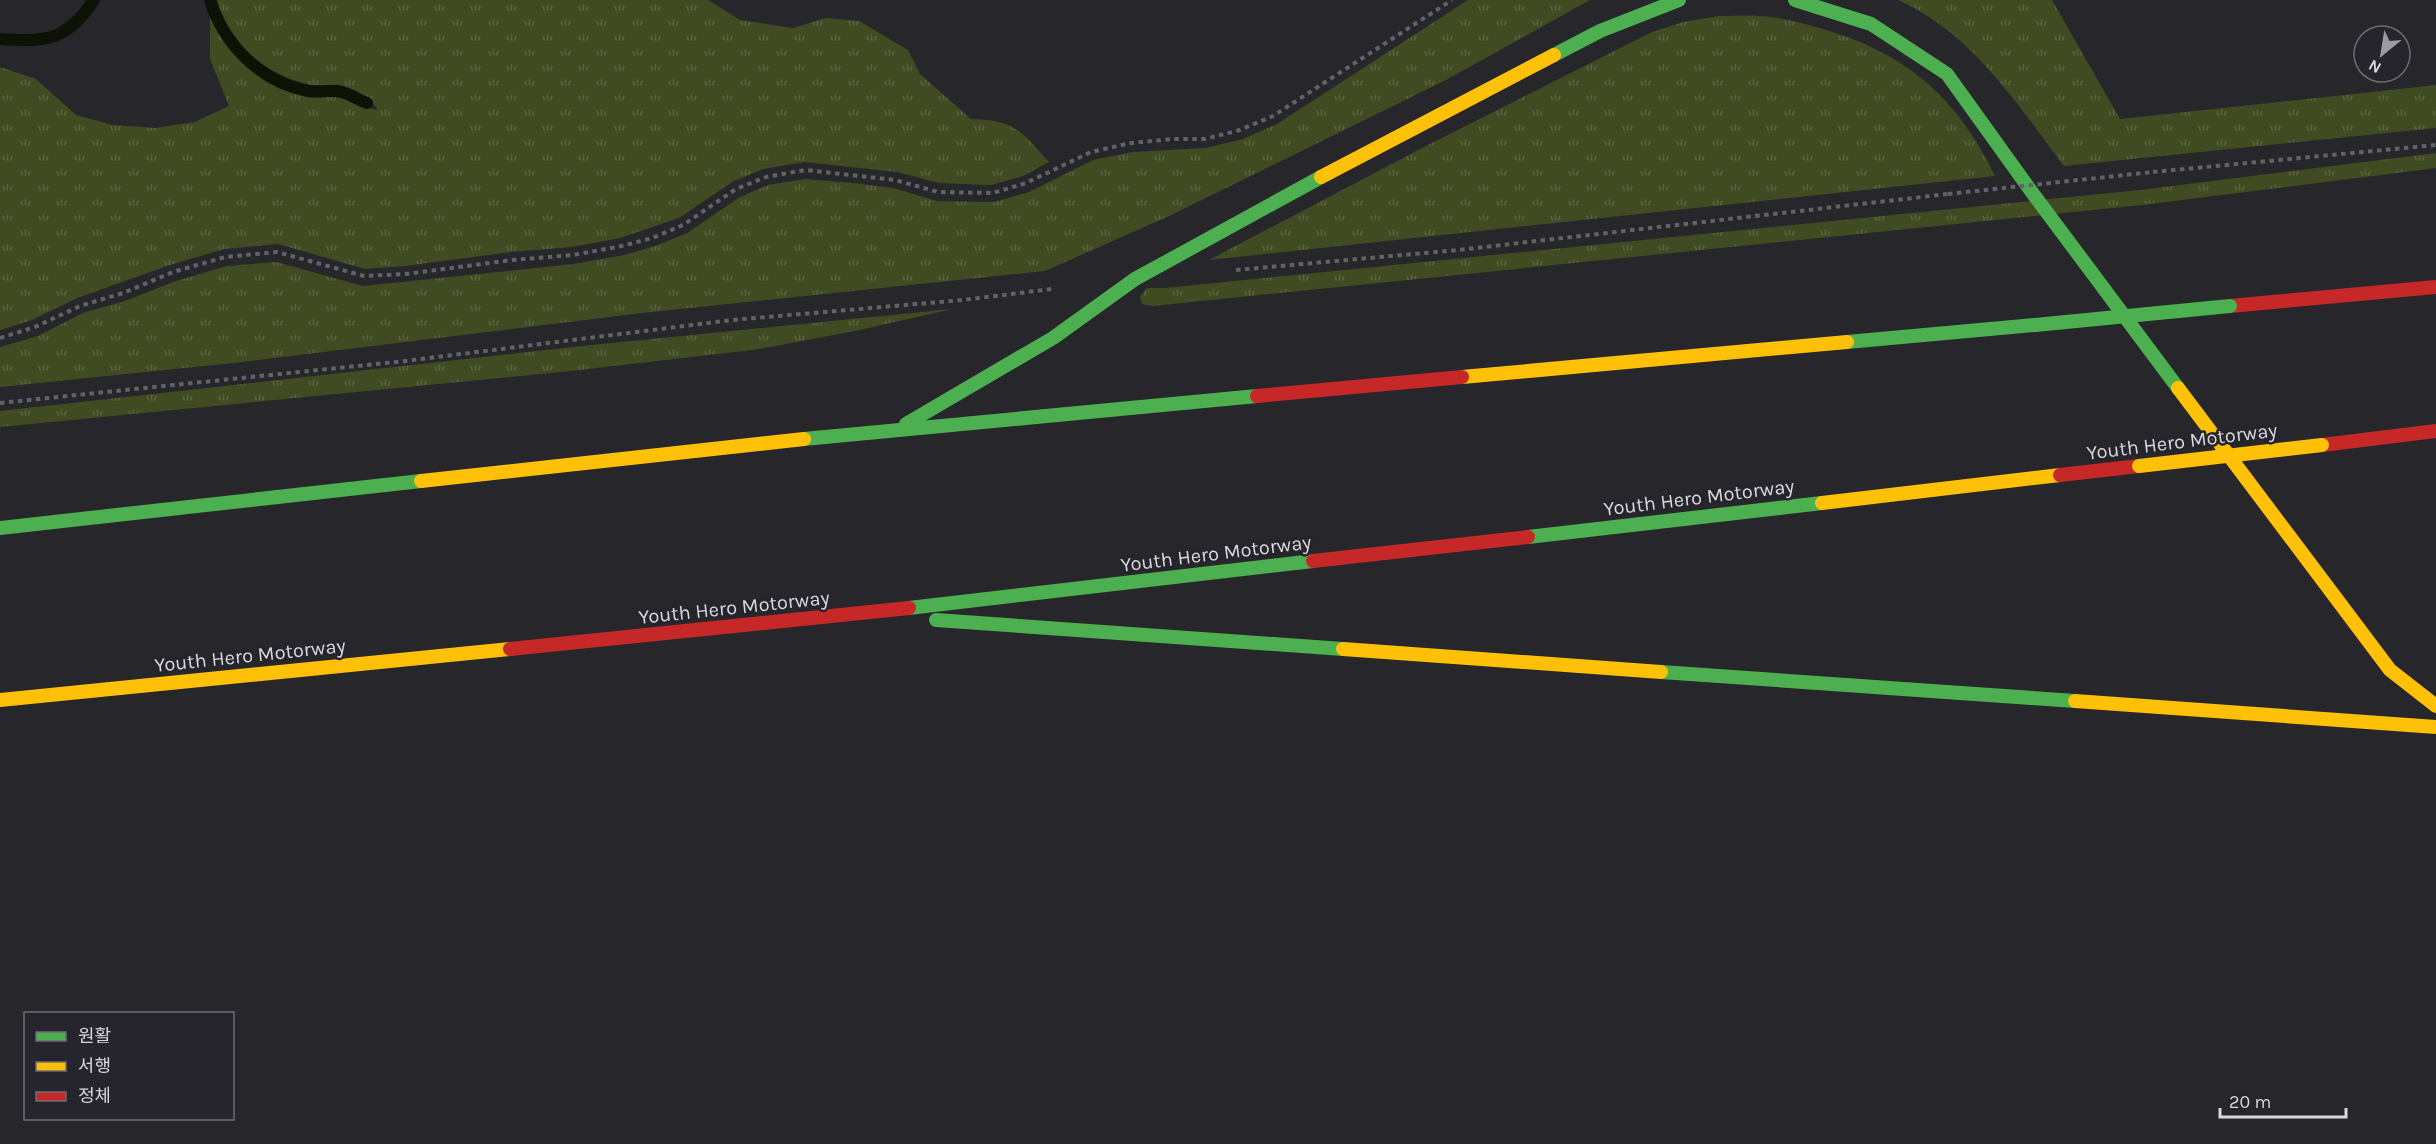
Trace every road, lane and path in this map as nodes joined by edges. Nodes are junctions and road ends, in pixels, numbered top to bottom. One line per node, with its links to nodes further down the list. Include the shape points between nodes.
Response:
1 (1452, 0): 8 (path, via 1273,116 1240,130 1205,139 1131,143 1090,152 1026,183 993,193 939,192 895,180 805,170 766,177 736,189 683,225 622,246 573,255 364,276 277,252 225,257 173,272)
2 (1679, 0): 10 (highway, via 1600,32 1146,273 1053,338)
3 (1795, 0): 15 (highway, via 1871,24 1947,74 2390,670)
4 (2436, 145): 5 (path, bridge, via 1948,194 1470,249)
5 (1228, 270)
6 (2436, 287): 10 (highway, bridge)
7 (1055, 288): 9 (path, via 732,320 405,361)
8 (0, 338)
9 (0, 403)
10 (897, 429): 12 (highway)
11 (2436, 432): 13 (highway, Youth Hero Motorway, bridge)
12 (0, 528)
13 (857, 614): 14 (highway, Youth Hero Motorway); 16 (highway)
14 (0, 700)
15 (2436, 706)
16 (2436, 727)

